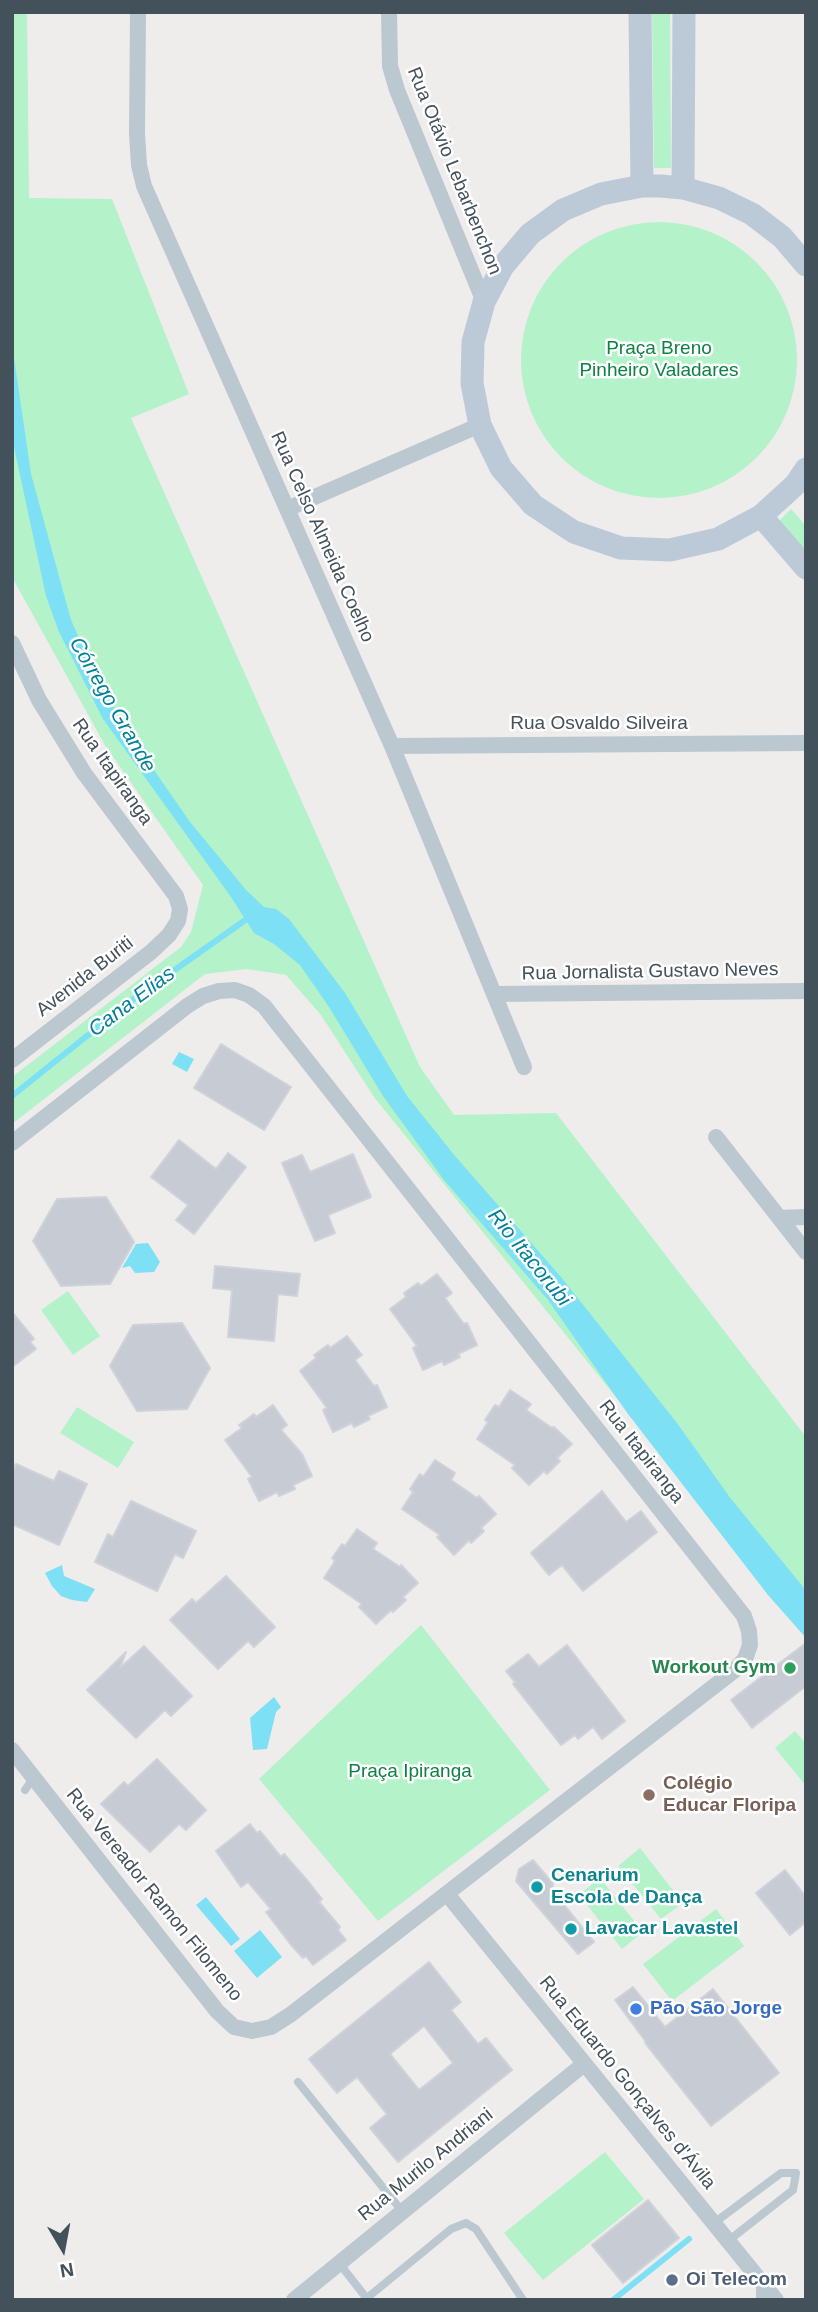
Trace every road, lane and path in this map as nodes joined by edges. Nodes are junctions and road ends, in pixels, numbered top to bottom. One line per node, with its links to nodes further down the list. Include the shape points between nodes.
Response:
1 (138, 12): 11 (street, Rua Celso Almeida Coelho, via 137,134 144,186)
2 (389, 12): 8 (street, Rua Otávio Lebarbenchon, via 390,66 397,90)
3 (640, 12): 5 (street)
4 (684, 12): 6 (street)
5 (642, 186): 6 (street); 8 (street, via 601,194 563,210 530,234 503,266)
6 (683, 188): 7 (street, via 752,214 782,237)
7 (806, 265)
8 (484, 302): 9 (street, via 473,342 472,370)
9 (480, 425): 11 (street); 12 (street, via 501,468 533,505 574,532 621,548 670,550 718,539)
10 (802, 483): 12 (street)
11 (287, 509): 16 (street, Rua Celso Almeida Coelho)
12 (761, 516): 13 (street)
13 (806, 568)
14 (12, 643): 17 (street, Rua Itapiranga, via 39,700 84,773 176,896)
15 (806, 743): 16 (street, Rua Osvaldo Silveira)
16 (392, 746): 19 (street, Rua Celso Almeida Coelho)
17 (178, 921): 20 (street, Avenida Buriti, via 151,953)
18 (806, 991): 19 (street, Rua Jornalista Gustavo Neves)
19 (495, 995): 21 (street, Rua Celso Almeida Coelho)
20 (12, 1060)
21 (524, 1067)
22 (716, 1138): 25 (street)
23 (12, 1143): 28 (street, Rua Itapiranga, via 187,1006 211,994 235,990 249,995 264,1006 744,1616 750,1645 746,1659 735,1670)
24 (806, 1217): 25 (street)
25 (779, 1218): 26 (street)
26 (806, 1252)
27 (12, 1750): 28 (street, Rua Vereador Ramon Filomeno, via 29,1784 234,2026 252,2031 281,2021)
28 (447, 1894): 29 (street, Rua Eduardo Gonçalves d'Ávila)
29 (584, 2064): 31 (street, Rua Murilo Andriani); 32 (street, Rua Eduardo Gonçalves d'Ávila)
30 (298, 2082): 31 (lane)
31 (402, 2211): 34 (street, Rua Murilo Andriani)
32 (714, 2223): 33 (street, Rua Eduardo Gonçalves d'Ávila); 33 (lane, via 781,2173 796,2173 793,2190)
33 (728, 2241): 35 (street, Rua Eduardo Gonçalves d'Ávila)
34 (338, 2263): 36 (lane); 37 (street, Rua Murilo Andriani)
35 (760, 2280): 39 (lane); 40 (street, Rua Eduardo Gonçalves d'Ávila)
36 (368, 2299): 38 (lane, via 452,2229 466,2223 476,2229)
37 (294, 2300)
38 (523, 2300)
39 (760, 2300)
40 (776, 2300)

